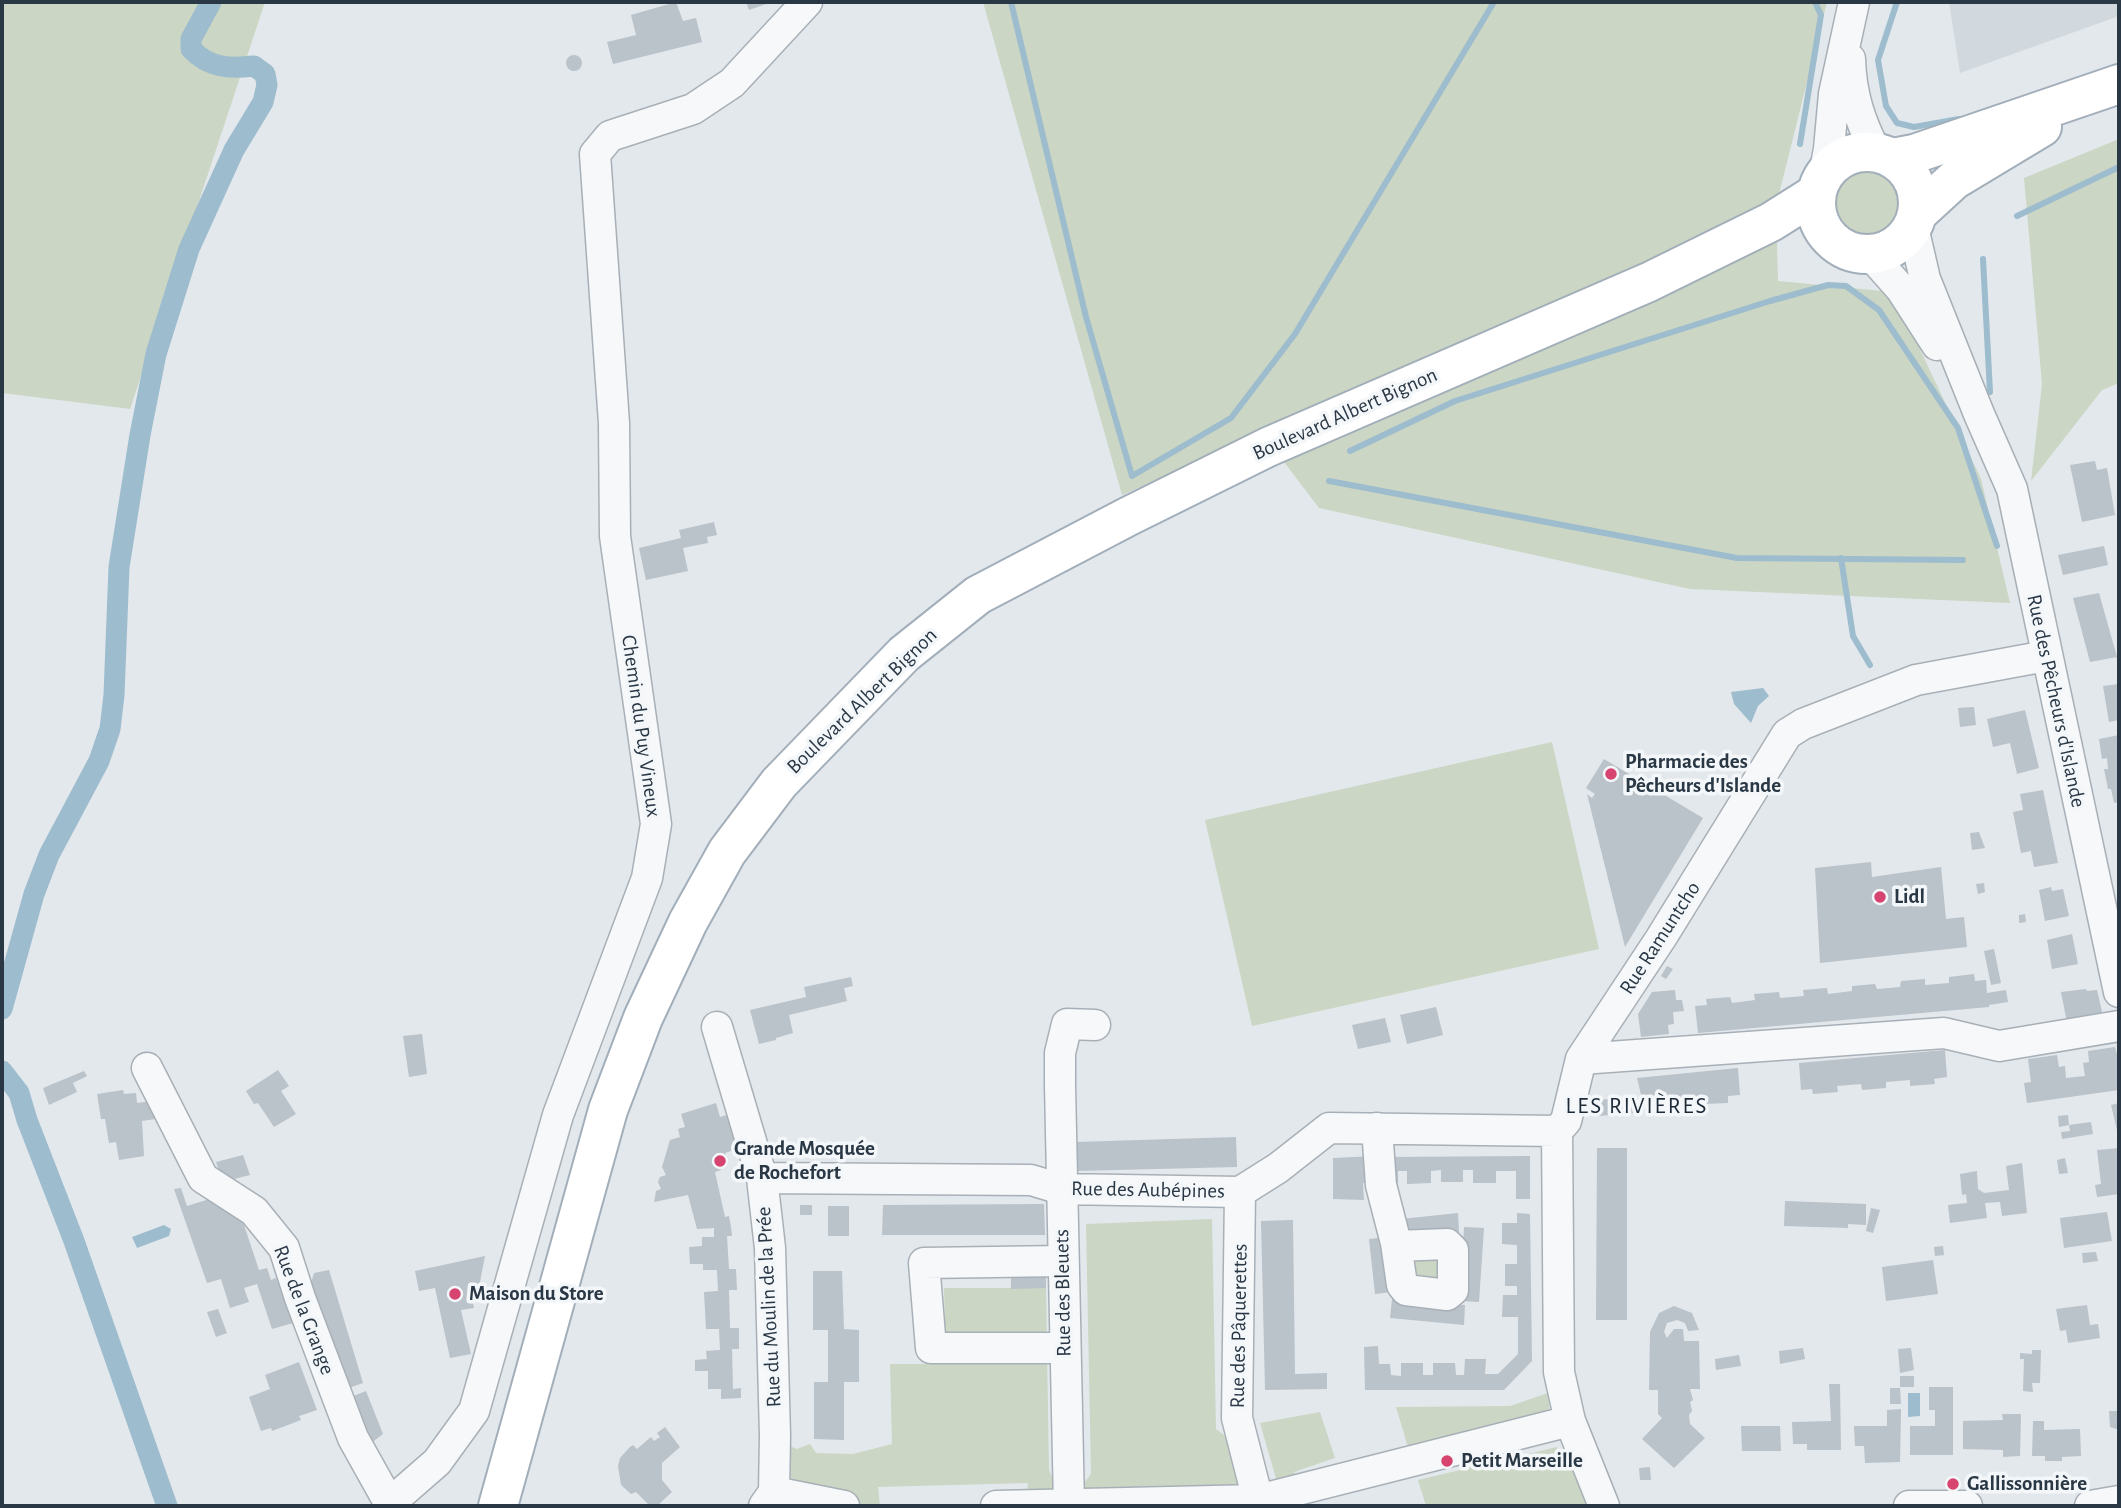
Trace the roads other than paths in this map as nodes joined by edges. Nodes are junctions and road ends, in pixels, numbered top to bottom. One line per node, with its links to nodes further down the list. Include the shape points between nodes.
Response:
1 (807, 2): 30 (street, Chemin du Puy Vineux, via 732,83 693,109 610,136 595,154 614,423 615,536 656,824 647,878 558,1115 474,1412 437,1462)
2 (1852, 11): 4 (street, via 1851,87 1865,132); 5 (street)
3 (2119, 86): 4 (main road, via 1914,154); 6 (main road, via 1954,180)
4 (1884, 155): 5 (main road, via 1861,152 1847,156 1834,164); 6 (main road, via 1905,168 1914,182 1918,197)
5 (1821, 184): 7 (main road, via 1818,218); 9 (main road, Boulevard Albert Bignon, via 1771,222)
6 (1915, 220): 8 (main road, via 1902,241); 10 (street, Rue des Pêcheurs d'Islande, via 1925,279)
7 (1827, 235): 8 (main road, via 1844,248); 9 (main road, Boulevard Albert Bignon, via 1776,241)
8 (1870, 254): 10 (street, Rue des Pêcheurs d'Islande, via 1901,289)
9 (1649, 282): 31 (main road, Boulevard Albert Bignon, via 1268,447 978,595 904,654 788,773 727,852 643,1018 608,1110)
10 (1979, 414): 11 (street, Rue des Pêcheurs d'Islande, via 2012,489)
11 (2046, 656): 12 (street, Rue des Pêcheurs d'Islande); 16 (street, Rue Ramuntcho, via 1916,680 1787,734)
12 (2119, 992)
13 (1095, 1025): 21 (street, Rue des Bleuets, via 1067,1024 1060,1053)
14 (2119, 1026): 16 (street, via 1999,1046 1944,1032)
15 (717, 1027): 20 (street, Rue du Moulin de la Prée)
16 (1581, 1059): 19 (street, Rue Ramuntcho, via 1566,1121)
17 (147, 1068): 30 (street, Rue de la Grange, via 202,1178 254,1211 284,1248 353,1437)
18 (1377, 1128): 19 (street, Rue des Aubépines); 22 (street, Rue des Aubépines, via 1329,1128); 23 (street, via 1381,1185)
19 (1557, 1131): 26 (street, Rue Ramuntcho, via 1559,1372)
20 (762, 1178): 21 (street, Rue des Aubépines, via 1031,1180); 27 (street, Rue du Moulin de la Prée, via 770,1248 775,1436)
21 (1061, 1189): 22 (street, Rue des Aubépines); 24 (street, Rue des Bleuets)
22 (1241, 1192): 28 (street, Rue des Pâquerettes, via 1237,1418)
23 (1397, 1246)
24 (1063, 1261): 25 (street, Rue des Bleuets); 25 (street, via 924,1264 931,1348)
25 (1065, 1348): 34 (street, Rue des Bleuets)
26 (1570, 1421): 28 (street); 35 (street, Rue Ramuntcho)
27 (769, 1499): 32 (street)
28 (1258, 1500): 34 (street)
29 (2119, 1501): 38 (street)
30 (391, 1505)
31 (498, 1506)
32 (844, 1506)
33 (996, 1506): 34 (street)
34 (1069, 1506)
35 (1604, 1506)
36 (1909, 1506): 37 (street)
37 (1967, 1506)
38 (2090, 1506)

